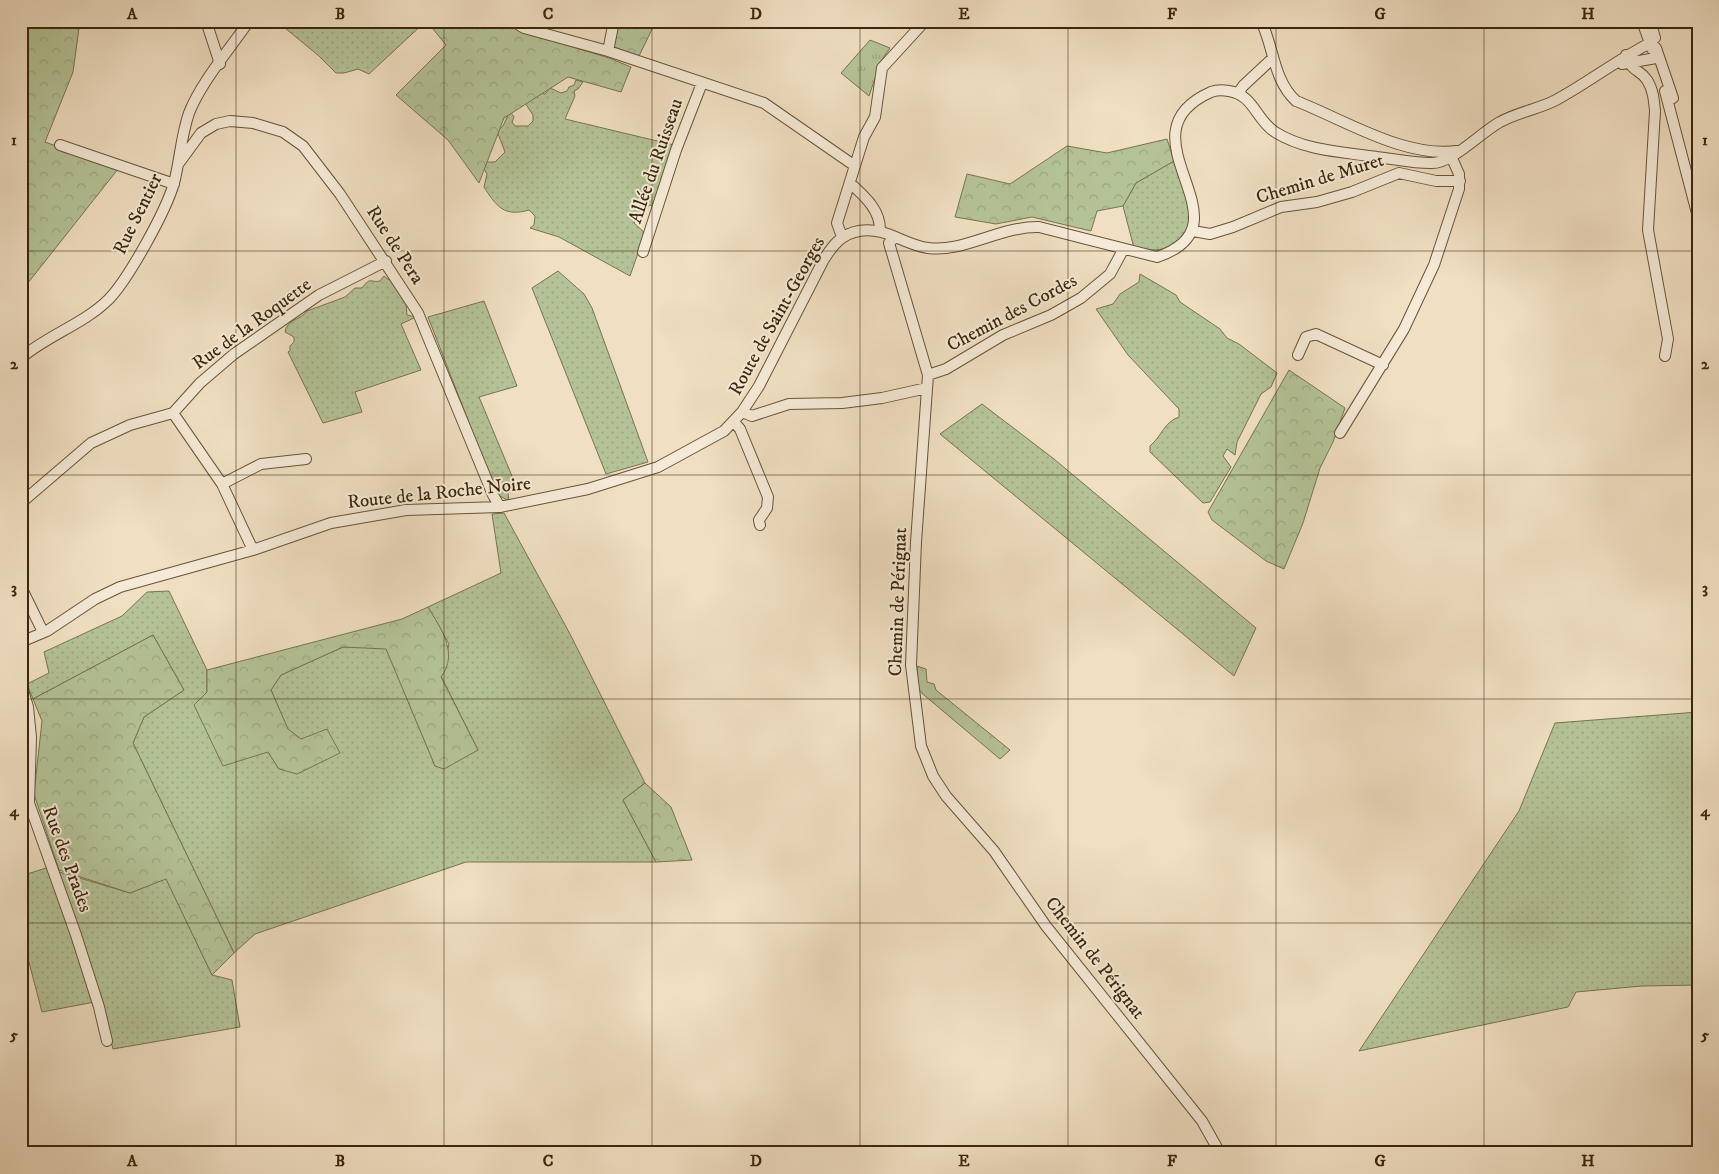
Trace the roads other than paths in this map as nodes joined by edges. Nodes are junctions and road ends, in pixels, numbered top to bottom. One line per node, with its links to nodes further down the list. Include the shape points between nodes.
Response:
1 (206, 21): 13 (street)
2 (250, 21): 13 (street, Rue Sentier)
3 (513, 21): 10 (street, via 524,28)
4 (614, 21): 10 (street)
5 (925, 21): 21 (street, via 882,68 877,111)
6 (1261, 21): 11 (street)
7 (1642, 21): 9 (street)
8 (1650, 21): 9 (street)
9 (1654, 48): 12 (street); 12 (street); 14 (street); 25 (street, via 1673,98)
10 (608, 51): 16 (street)
11 (1273, 58): 17 (street); 19 (street, via 1288,94 1296,101 1404,147)
12 (1628, 59): 15 (street, via 1630,66); 19 (street, via 1554,101 1502,121)
13 (220, 64): 20 (street, Rue Sentier, via 190,112)
14 (1660, 71): 15 (street); 25 (street)
15 (1646, 78): 34 (street, via 1655,111 1648,230 1668,339)
16 (702, 83): 21 (street, via 764,103); 31 (street, Allée du Ruisseau)
17 (1239, 92): 19 (street, via 1248,98 1274,132 1320,149 1431,164); 27 (street, via 1213,91 1199,98 1184,111 1176,124 1174,136 1194,213)
18 (60, 145): 24 (street)
19 (1455, 154): 22 (street)
20 (179, 163): 24 (street, Rue Sentier); 32 (street, Rue de Pera, via 201,134 216,124 230,120 283,132 303,146)
21 (854, 166): 23 (street)
22 (1460, 181): 27 (street, Chemin de Muret, via 1400,173 1352,192 1317,202 1281,207 1210,234); 36 (street, via 1434,265 1416,307)
23 (850, 183): 26 (street, via 871,203 880,222); 28 (street, via 837,223)
24 (174, 184): 35 (street, Rue Sentier, via 145,245 109,299 92,314)
25 (1698, 215)
26 (880, 230): 28 (street, via 861,230); 29 (street)
27 (1193, 231): 30 (street, via 1170,252 1157,257)
28 (842, 237): 39 (street, Route de Saint-Georges, via 823,261 759,386)
29 (895, 237): 30 (street, via 928,248 946,248 1021,227 1040,228); 37 (street, Chemin de Pérignat, via 889,243)
30 (1123, 250): 37 (street, Chemin des Cordes, via 1110,274 1080,298)
31 (643, 252)
32 (386, 261): 40 (street, Rue de la Roquette, via 319,295 234,354 200,383); 46 (street, Rue de Pera, via 418,313)
33 (1298, 355): 36 (street, via 1306,337 1316,334)
34 (1665, 356)
35 (21, 358)
36 (1383, 365): 42 (street)
37 (928, 376): 38 (street, Chemin de Pérignat)
38 (927, 388): 39 (street, via 882,398 789,404 752,416); 54 (street, Chemin de Pérignat, via 911,666 921,746 933,776 946,796 994,851 1046,926 1202,1121)
39 (742, 412): 41 (street, Route de la Roche Noire)
40 (173, 413): 44 (street); 45 (street, via 101,437)
41 (734, 422): 46 (street, Route de la Roche Noire, via 680,456 634,476); 47 (street, via 740,429 768,497 767,508 758,520)
42 (1340, 433)
43 (306, 459): 44 (street, via 260,464)
44 (222, 484): 48 (street)
45 (21, 503)
46 (500, 507): 48 (street, Route de la Roche Noire, via 381,513 331,523)
47 (760, 525)
48 (253, 550): 50 (street, Route de la Roche Noire, via 120,587)
49 (21, 587): 50 (street)
50 (43, 632): 51 (street, Route de la Roche Noire)
51 (21, 642)
52 (21, 684): 53 (street, Rue des Prades, via 28,707 31,737 29,803 76,936)
53 (107, 1041)
54 (1220, 1153)

